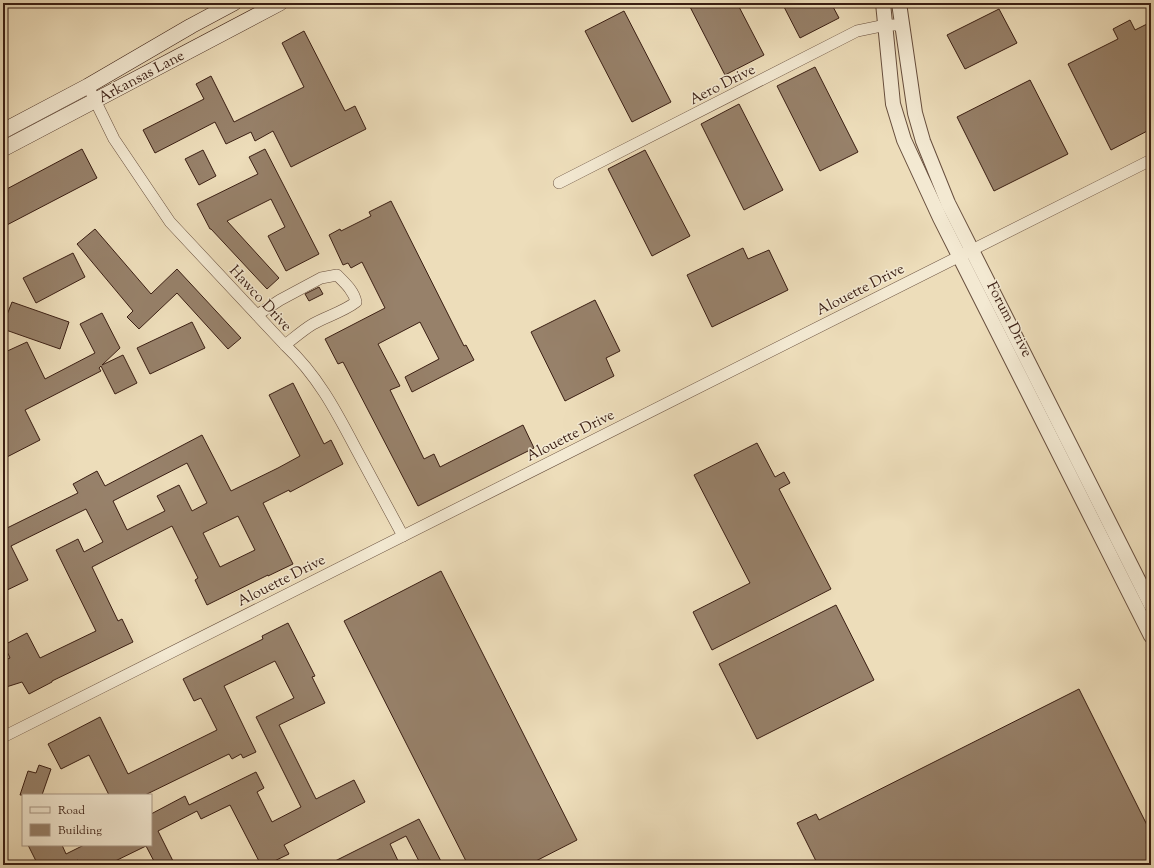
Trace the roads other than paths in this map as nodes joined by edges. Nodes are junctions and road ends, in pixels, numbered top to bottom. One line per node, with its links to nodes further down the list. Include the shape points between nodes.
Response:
1 (234, 3): 7 (main road)
2 (280, 3): 8 (main road, Arkansas Lane)
3 (883, 3): 5 (street, Forum Drive)
4 (900, 3): 6 (street, Forum Drive)
5 (886, 25): 6 (street, Aero Drive); 12 (street, Aero Drive, via 857,31); 13 (street, Forum Drive, via 894,104 904,140 940,218)
6 (902, 25): 13 (street, Forum Drive, via 915,113)
7 (88, 86): 8 (street, Hawco Drive); 9 (main road)
8 (95, 100): 10 (main road, Arkansas Lane); 14 (street, Hawco Drive, via 114,139 170,222)
9 (3, 131)
10 (3, 149)
11 (1151, 160): 13 (street, Alouette Drive)
12 (560, 183)
13 (965, 253): 16 (street, Alouette Drive); 17 (street, Forum Drive); 18 (street, Forum Drive)
14 (257, 315): 15 (street, Hawco Drive); 15 (street, via 321,278 337,275 348,286 356,302 349,308 313,324)
15 (285, 345): 16 (street, Hawco Drive, via 301,360 331,404)
16 (403, 536): 19 (street, Alouette Drive)
17 (1151, 605)
18 (1151, 636)
19 (3, 737)

